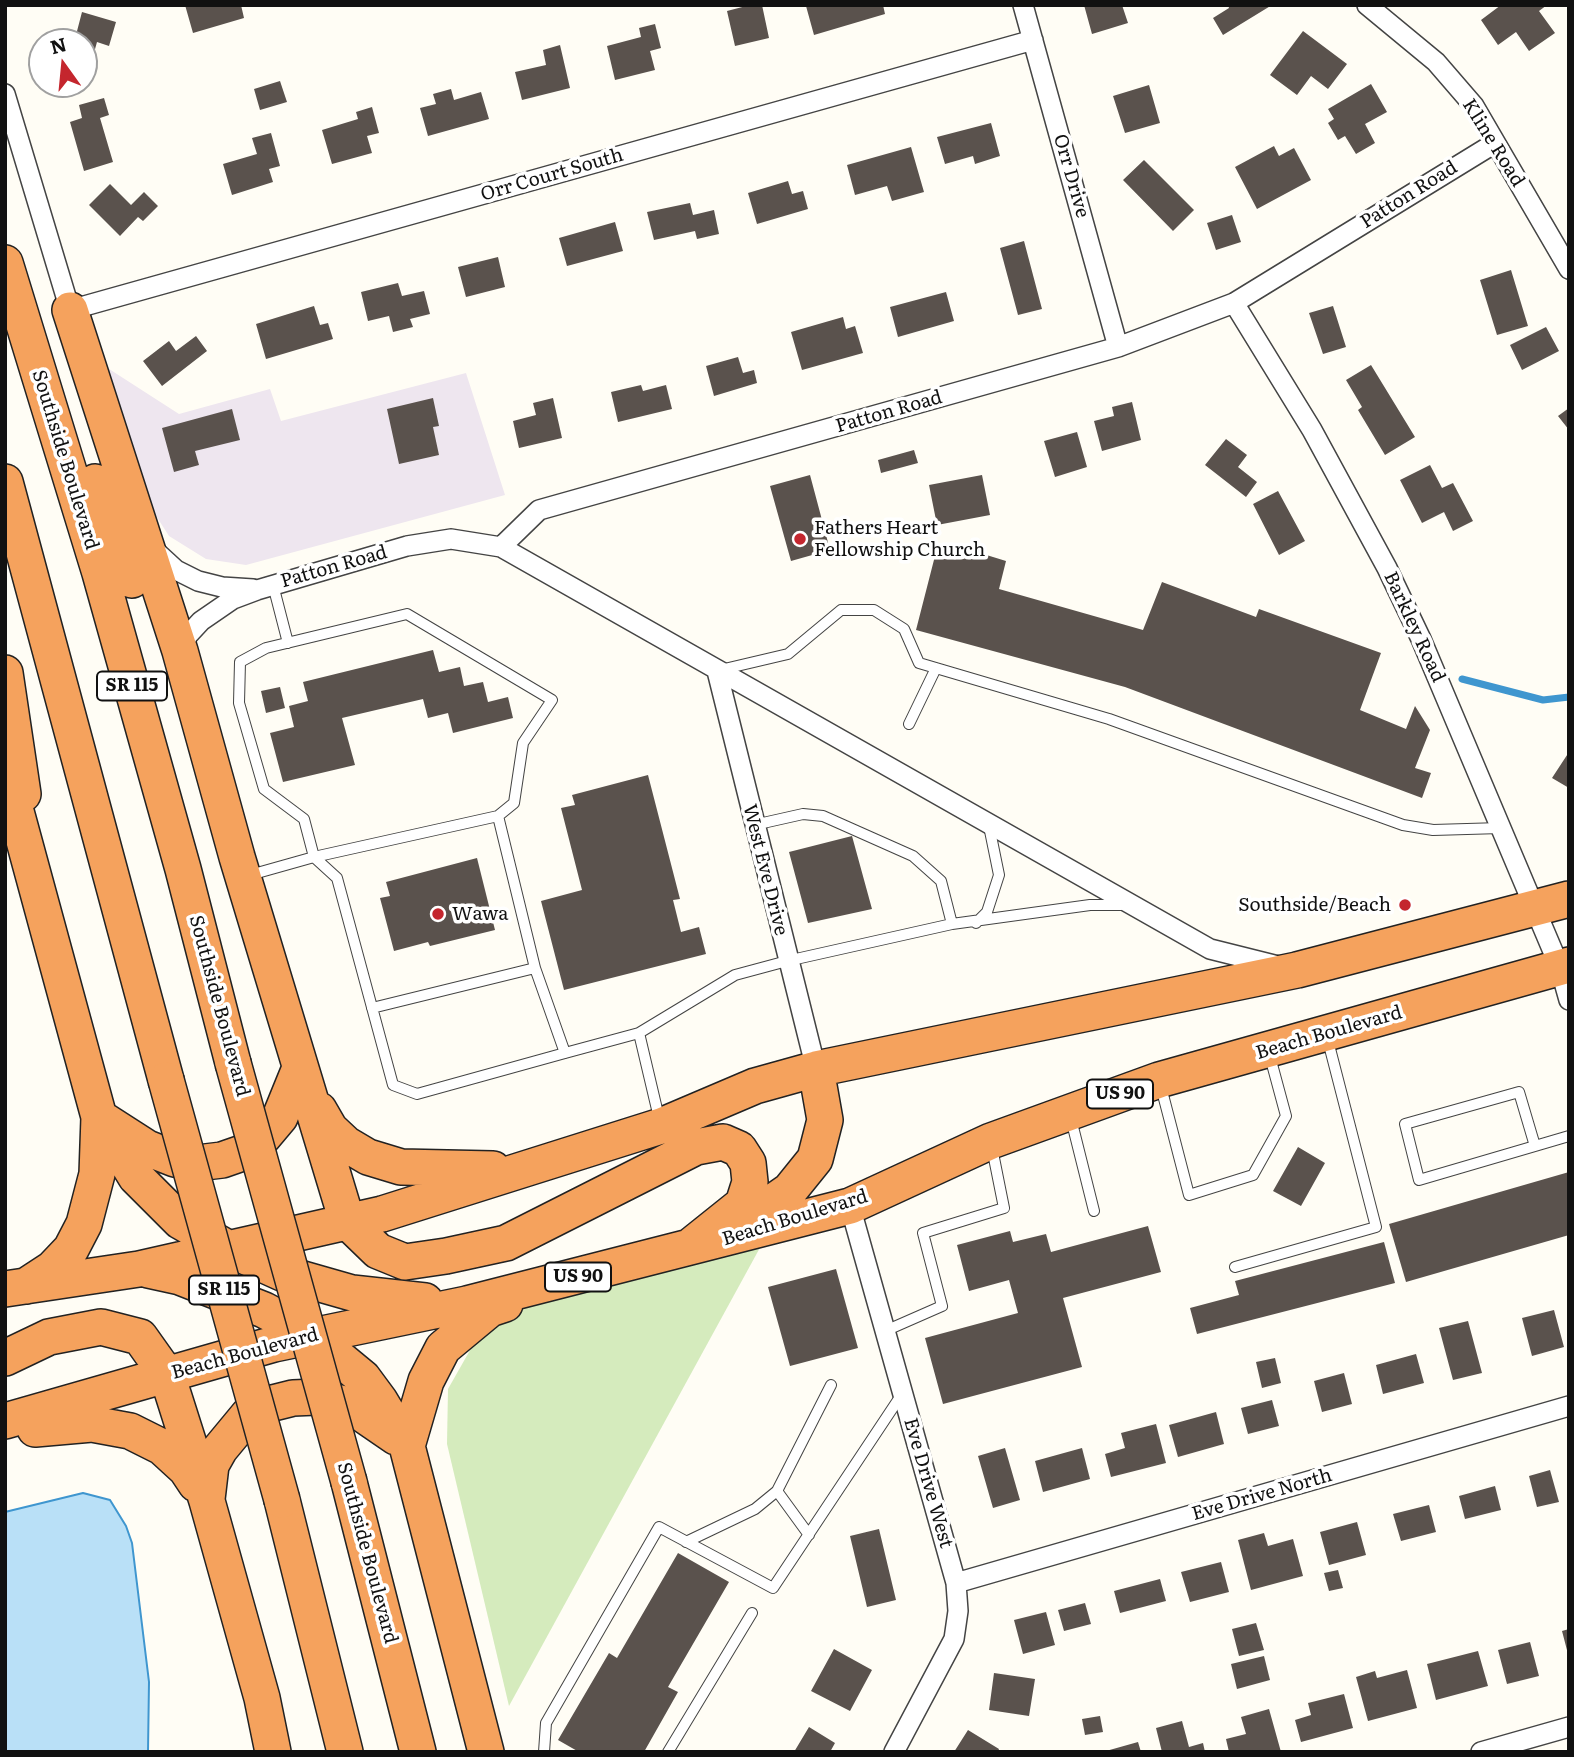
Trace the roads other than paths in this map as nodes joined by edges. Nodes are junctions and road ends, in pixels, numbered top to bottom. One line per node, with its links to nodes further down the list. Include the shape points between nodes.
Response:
1 (1023, 5): 3 (street, Orr Drive)
2 (1367, 5): 5 (street, Kline Road, via 1436,62 1474,106)
3 (1033, 40): 9 (street, Orr Court South); 11 (street, Orr Drive)
4 (5, 94): 9 (street)
5 (1494, 143): 7 (street, Kline Road); 8 (street, Patton Road)
6 (5, 263): 10 (highway, Southside Boulevard)
7 (1569, 269)
8 (1234, 303): 11 (street, Patton Road); 26 (street, Barkley Road, via 1312,430 1387,568)
9 (70, 310): 13 (highway)
10 (20, 312): 28 (highway, via 96,485); 85 (highway, Southside Boulevard / SR 115, bridge, via 104,586 183,869)
11 (1118, 346): 14 (street, Patton Road, via 539,510)
12 (5, 482): 84 (highway, SR 115, bridge, via 282,1500)
13 (141, 536): 15 (street, via 176,570 198,581 222,587); 17 (highway)
14 (501, 547): 15 (street, Patton Road, via 451,539 407,546); 19 (street)
15 (265, 587): 16 (lane); 17 (street, via 233,599 201,621)
16 (288, 643): 23 (lane, via 407,614 552,700 523,743 514,803); 27 (lane, via 240,662 239,703 264,789 304,818)
17 (180, 651): 28 (highway)
18 (936, 668): 19 (lane, via 919,663 904,629 874,610 841,610 788,654); 21 (lane); 26 (lane, via 1109,719 1403,825 1433,830)
19 (717, 671): 24 (street); 25 (street, West Eve Drive)
20 (5, 673): 29 (highway)
21 (909, 724)
22 (5, 771): 29 (highway)
23 (498, 816): 27 (lane); 36 (lane)
24 (988, 822): 31 (street); 33 (lane, via 999,875 987,912)
25 (754, 825): 34 (lane, via 803,814 823,816 913,856 941,881); 35 (street, West Eve Drive)
26 (1501, 828): 32 (street, Barkley Road)
27 (314, 857): 28 (lane); 39 (lane, via 337,878)
28 (239, 867): 44 (highway)
29 (36, 884): 48 (highway)
30 (1569, 899): 32 (highway)
31 (1136, 907): 33 (lane, via 1090,905); 37 (street, via 1210,949)
32 (1535, 909): 37 (highway); 38 (street, Barkley Road)
33 (976, 923): 34 (lane)
34 (953, 924): 35 (lane)
35 (787, 961): 40 (lane, via 735,975); 45 (street, West Eve Drive)
36 (535, 968): 39 (lane); 43 (lane)
37 (1297, 970): 45 (highway)
38 (1566, 978): 41 (highway, Beach Boulevard / US 90)
39 (372, 1007): 43 (lane, via 393,1085 417,1094)
40 (639, 1033): 43 (lane); 49 (lane)
41 (1326, 1034): 42 (highway, Beach Boulevard / US 90); 59 (lane, via 1376,1227)
42 (1268, 1050): 46 (highway, Beach Boulevard / US 90); 46 (lane, via 1286,1116 1253,1175 1189,1195)
43 (565, 1054)
44 (300, 1068): 48 (highway, via 280,1117 264,1136 245,1152 222,1160 197,1163 174,1159 125,1136); 53 (highway, via 330,1129 368,1157 401,1167); 56 (highway)
45 (816, 1069): 49 (highway, via 755,1086); 57 (highway, via 825,1120 815,1159 790,1190)
46 (1159, 1080): 47 (highway, Beach Boulevard / US 90)
47 (1069, 1111): 51 (highway, Beach Boulevard / US 90); 55 (lane)
48 (99, 1117): 58 (highway, via 136,1178 157,1201 180,1221); 62 (highway, via 97,1174 84,1224 52,1269)
49 (661, 1126): 53 (highway)
50 (1569, 1136): 52 (lane)
51 (990, 1141): 54 (highway, Beach Boulevard / US 90); 64 (lane, via 1004,1208 923,1233 942,1306)
52 (1535, 1146): 52 (lane, via 1419,1180 1405,1124 1519,1092)
53 (524, 1170): 56 (highway)
54 (850, 1206): 57 (highway, Beach Boulevard / US 90); 64 (street, Eve Drive West)
55 (1094, 1211)
56 (347, 1221): 57 (highway, via 378,1251 405,1262 446,1256 506,1243 696,1147 723,1142 738,1149 748,1163 750,1182 743,1204); 58 (highway)
57 (701, 1246): 61 (highway, Beach Boulevard / US 90)
58 (229, 1249): 60 (highway); 63 (highway, via 282,1273 352,1293)
59 (1236, 1267)
60 (139, 1269): 62 (highway); 65 (highway, via 202,1286 264,1310)
61 (591, 1274): 63 (highway, Beach Boulevard / US 90); 73 (highway, via 490,1310 443,1348 426,1381)
62 (15, 1288)
63 (467, 1304): 65 (highway, Beach Boulevard / US 90)
64 (885, 1331): 69 (street, Eve Drive West)
65 (311, 1335): 67 (highway, Beach Boulevard / US 90); 73 (highway, via 363,1378)
66 (5, 1357): 67 (highway, via 49,1337 101,1327 140,1337)
67 (167, 1375): 71 (highway, Beach Boulevard / US 90); 75 (highway)
68 (831, 1385): 74 (lane)
69 (903, 1393): 76 (lane); 78 (street, Eve Drive West)
70 (1569, 1406): 78 (street, Eve Drive North)
71 (5, 1421)
72 (5, 1431): 75 (highway, via 92,1424 130,1431 175,1458)
73 (407, 1446): 75 (highway, via 340,1403 317,1397 269,1404 249,1414 220,1449 211,1465); 86 (highway)
74 (777, 1491): 76 (lane); 77 (lane, via 755,1509)
75 (207, 1502): 80 (highway)
76 (808, 1535): 77 (lane, via 773,1588)
77 (686, 1542): 87 (lane, via 659,1527 546,1723)
78 (956, 1583): 89 (street, Eve Drive West, via 954,1639)
79 (752, 1613): 88 (lane)
80 (262, 1698): 82 (highway); 83 (highway)
81 (1569, 1727): 90 (street)
82 (273, 1752)
83 (282, 1752)
84 (345, 1752)
85 (418, 1752)
86 (486, 1752)
87 (544, 1752)
88 (668, 1752)
89 (894, 1752)
90 (1480, 1752)

